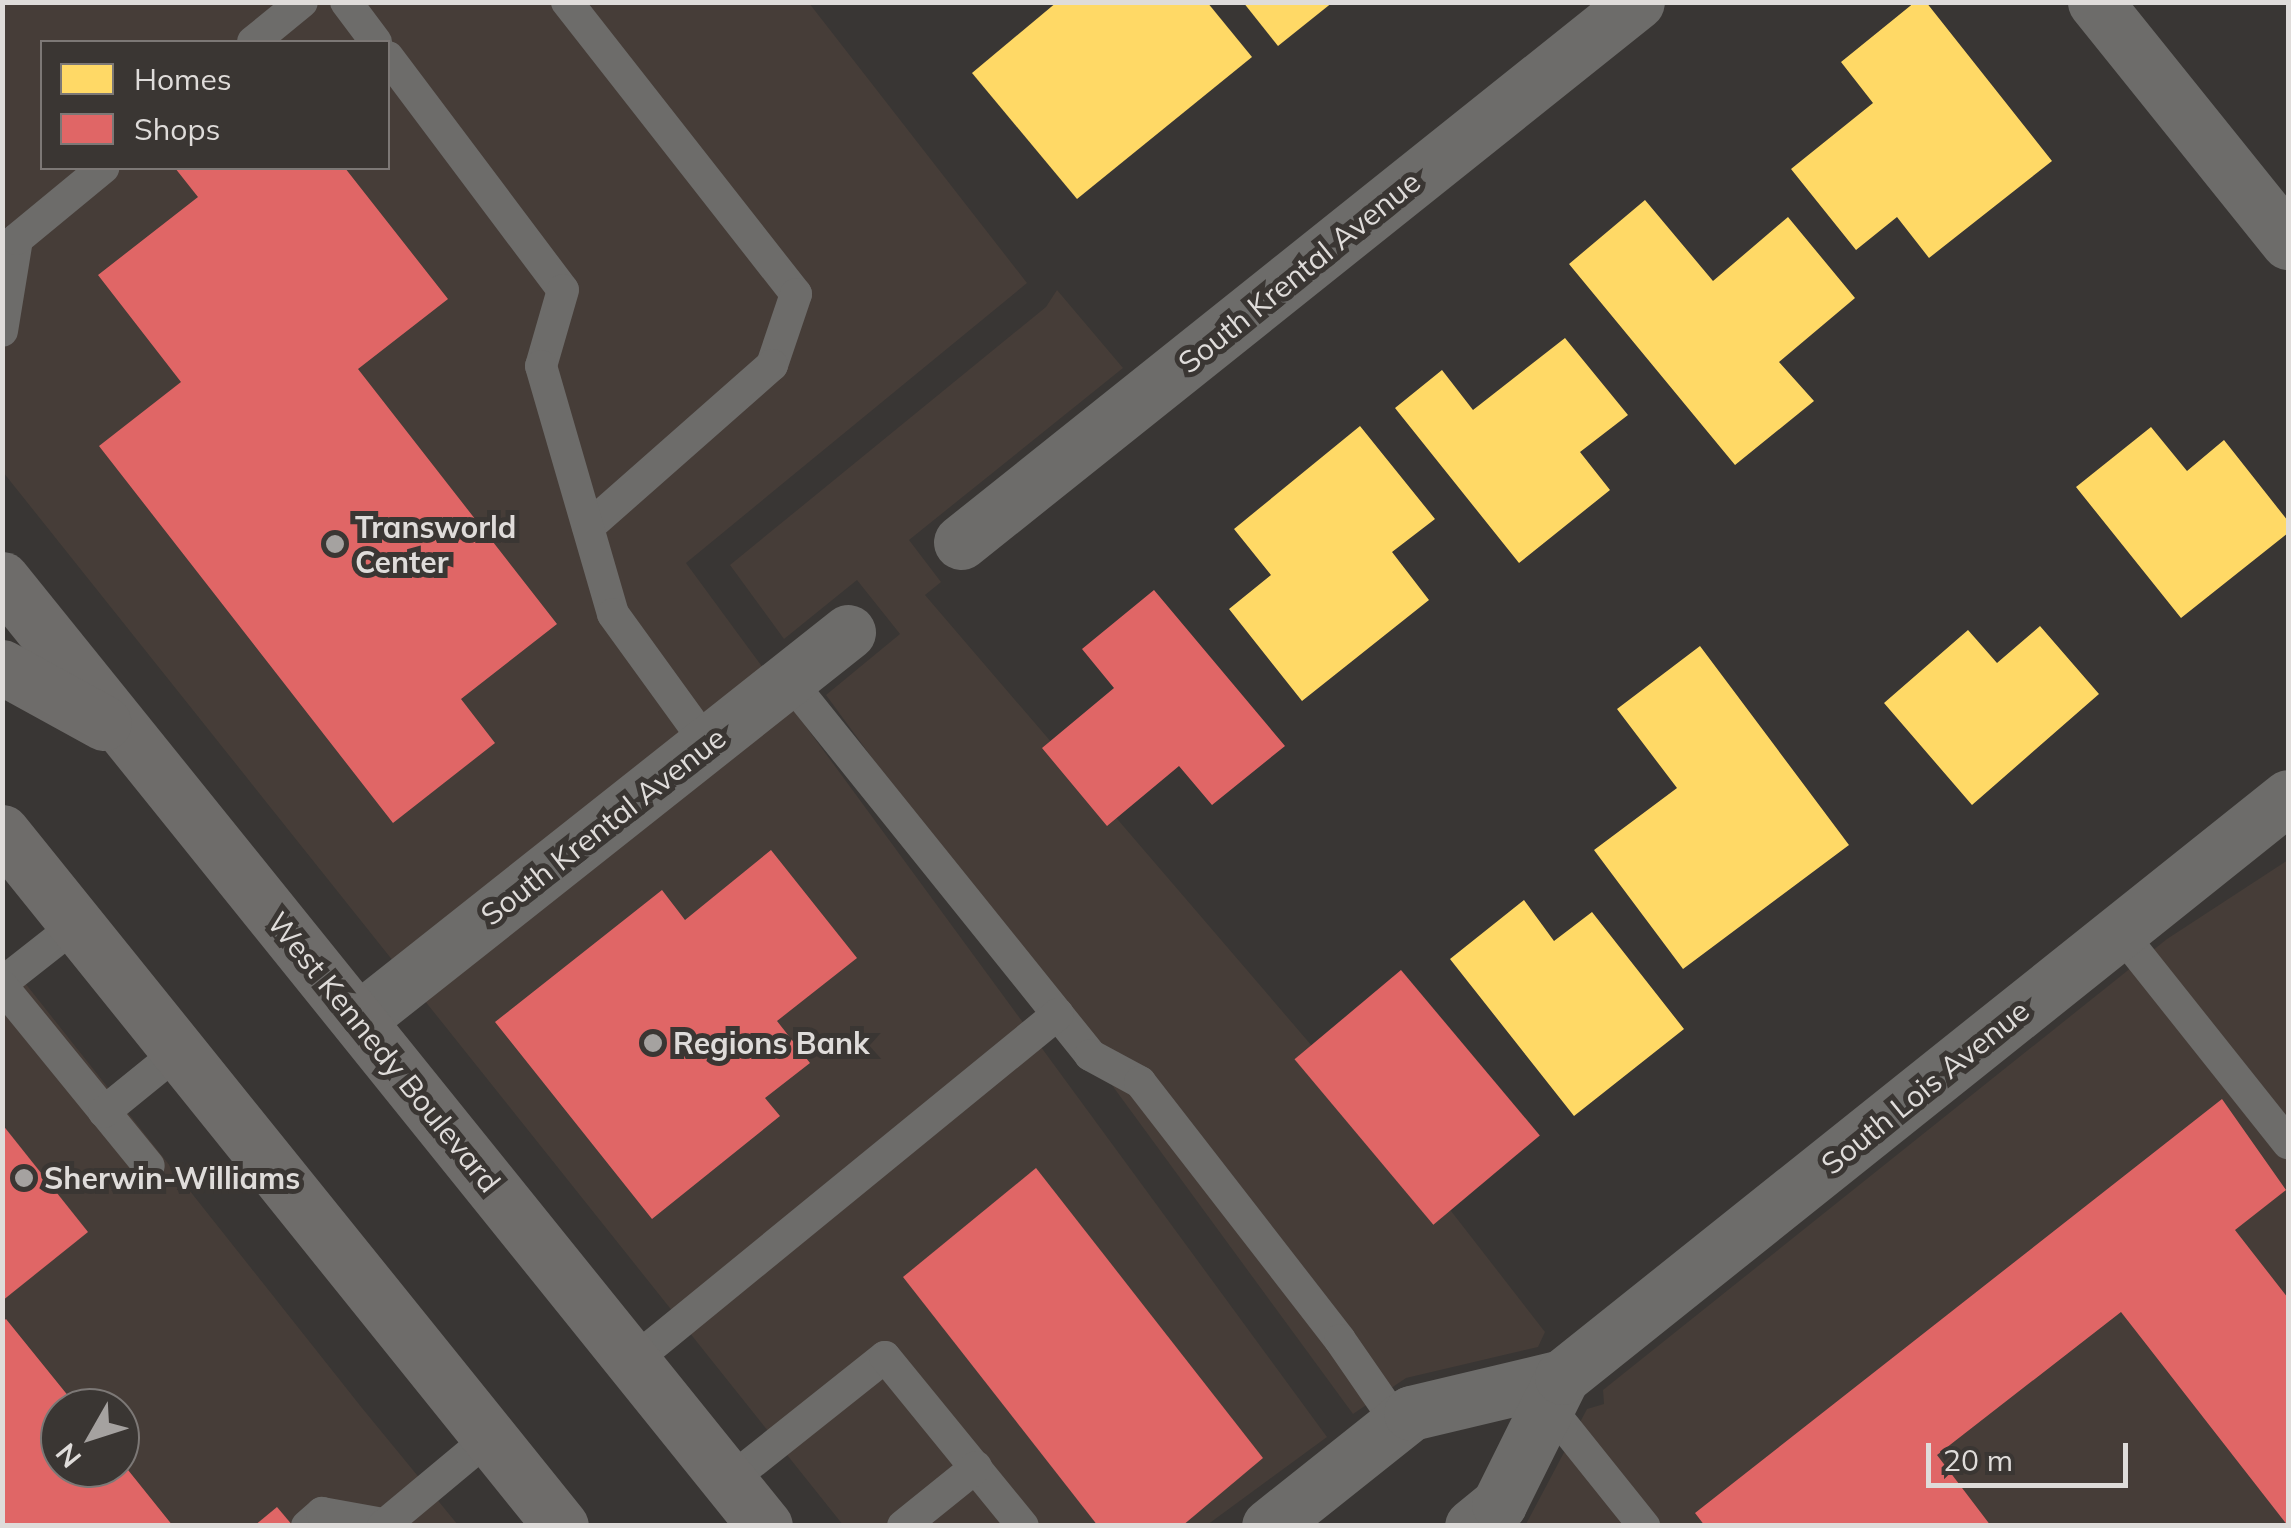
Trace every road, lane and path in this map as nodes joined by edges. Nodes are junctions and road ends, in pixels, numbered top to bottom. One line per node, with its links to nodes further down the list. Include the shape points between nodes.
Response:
1 (346, 2): 7 (lane)
2 (567, 2): 12 (lane, via 796,294 772,365)
3 (1637, 2): 13 (street, South Krental Avenue)
4 (2095, 2): 10 (street)
5 (296, 4): 6 (lane)
6 (255, 40)
7 (374, 40)
8 (390, 61): 12 (lane, via 563,290 542,366)
9 (101, 170): 11 (lane, via 17,239)
10 (2288, 242)
11 (2, 332)
12 (588, 527): 19 (lane, via 613,614)
13 (961, 542)
14 (2, 579): 18 (main road, West Kennedy Boulevard)
15 (848, 632): 17 (street, South Krental Avenue)
16 (2, 667): 18 (main road)
17 (788, 680): 19 (street, South Krental Avenue); 25 (lane)
18 (129, 736): 26 (main road, West Kennedy Boulevard)
19 (707, 744): 26 (street, South Krental Avenue)
20 (2288, 798): 23 (street, South Lois Avenue)
21 (2, 832): 22 (main road)
22 (77, 924): 24 (lane); 27 (main road)
23 (2120, 932): 29 (lane); 32 (street, South Lois Avenue)
24 (2, 984): 28 (lane)
25 (1058, 1014): 31 (lane); 33 (lane, via 1090,1054 1140,1082)
26 (358, 1020): 31 (main road, West Kennedy Boulevard)
27 (179, 1051): 28 (lane); 34 (main road)
28 (104, 1112): 30 (lane)
29 (2288, 1142)
30 (149, 1166)
31 (632, 1362): 36 (main road, West Kennedy Boulevard)
32 (1555, 1392): 33 (street, South Lois Avenue, via 1411,1413); 44 (street, South Lois Avenue, via 1499,1504); 45 (lane)
33 (1398, 1424): 43 (street, South Lois Avenue)
34 (490, 1438): 37 (lane); 39 (main road)
35 (976, 1467): 36 (lane, via 886,1357); 41 (lane); 42 (lane)
36 (729, 1481): 40 (main road, West Kennedy Boulevard)
37 (383, 1525): 38 (lane, via 322,1513)
38 (306, 1526)
39 (561, 1526)
40 (765, 1526)
41 (903, 1526)
42 (1022, 1526)
43 (1269, 1526)
44 (1472, 1526)
45 (1644, 1526)

